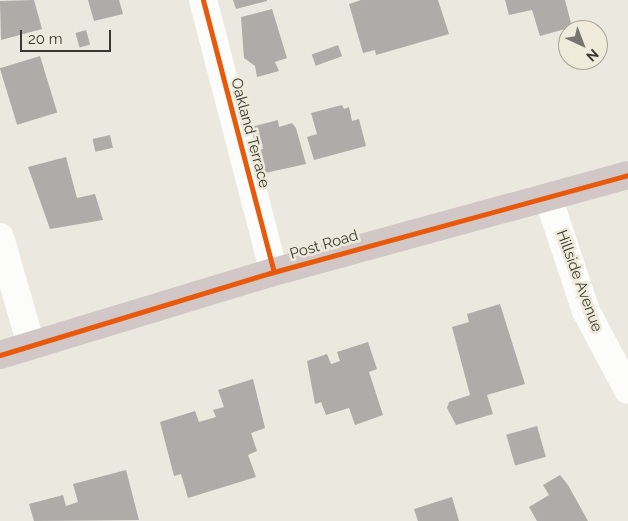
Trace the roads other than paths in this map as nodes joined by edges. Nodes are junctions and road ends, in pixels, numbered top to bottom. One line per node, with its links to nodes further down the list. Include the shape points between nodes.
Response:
1 (202, 0): 5 (street, Oakland Terrace)
2 (628, 175): 3 (main road, Post Road)
3 (548, 197): 5 (main road, Post Road); 8 (street, Hillside Avenue, via 586,310)
4 (0, 237): 6 (street)
5 (274, 272): 6 (main road, Post Road)
6 (31, 345): 7 (main road, Post Road)
7 (0, 355)
8 (628, 390)

